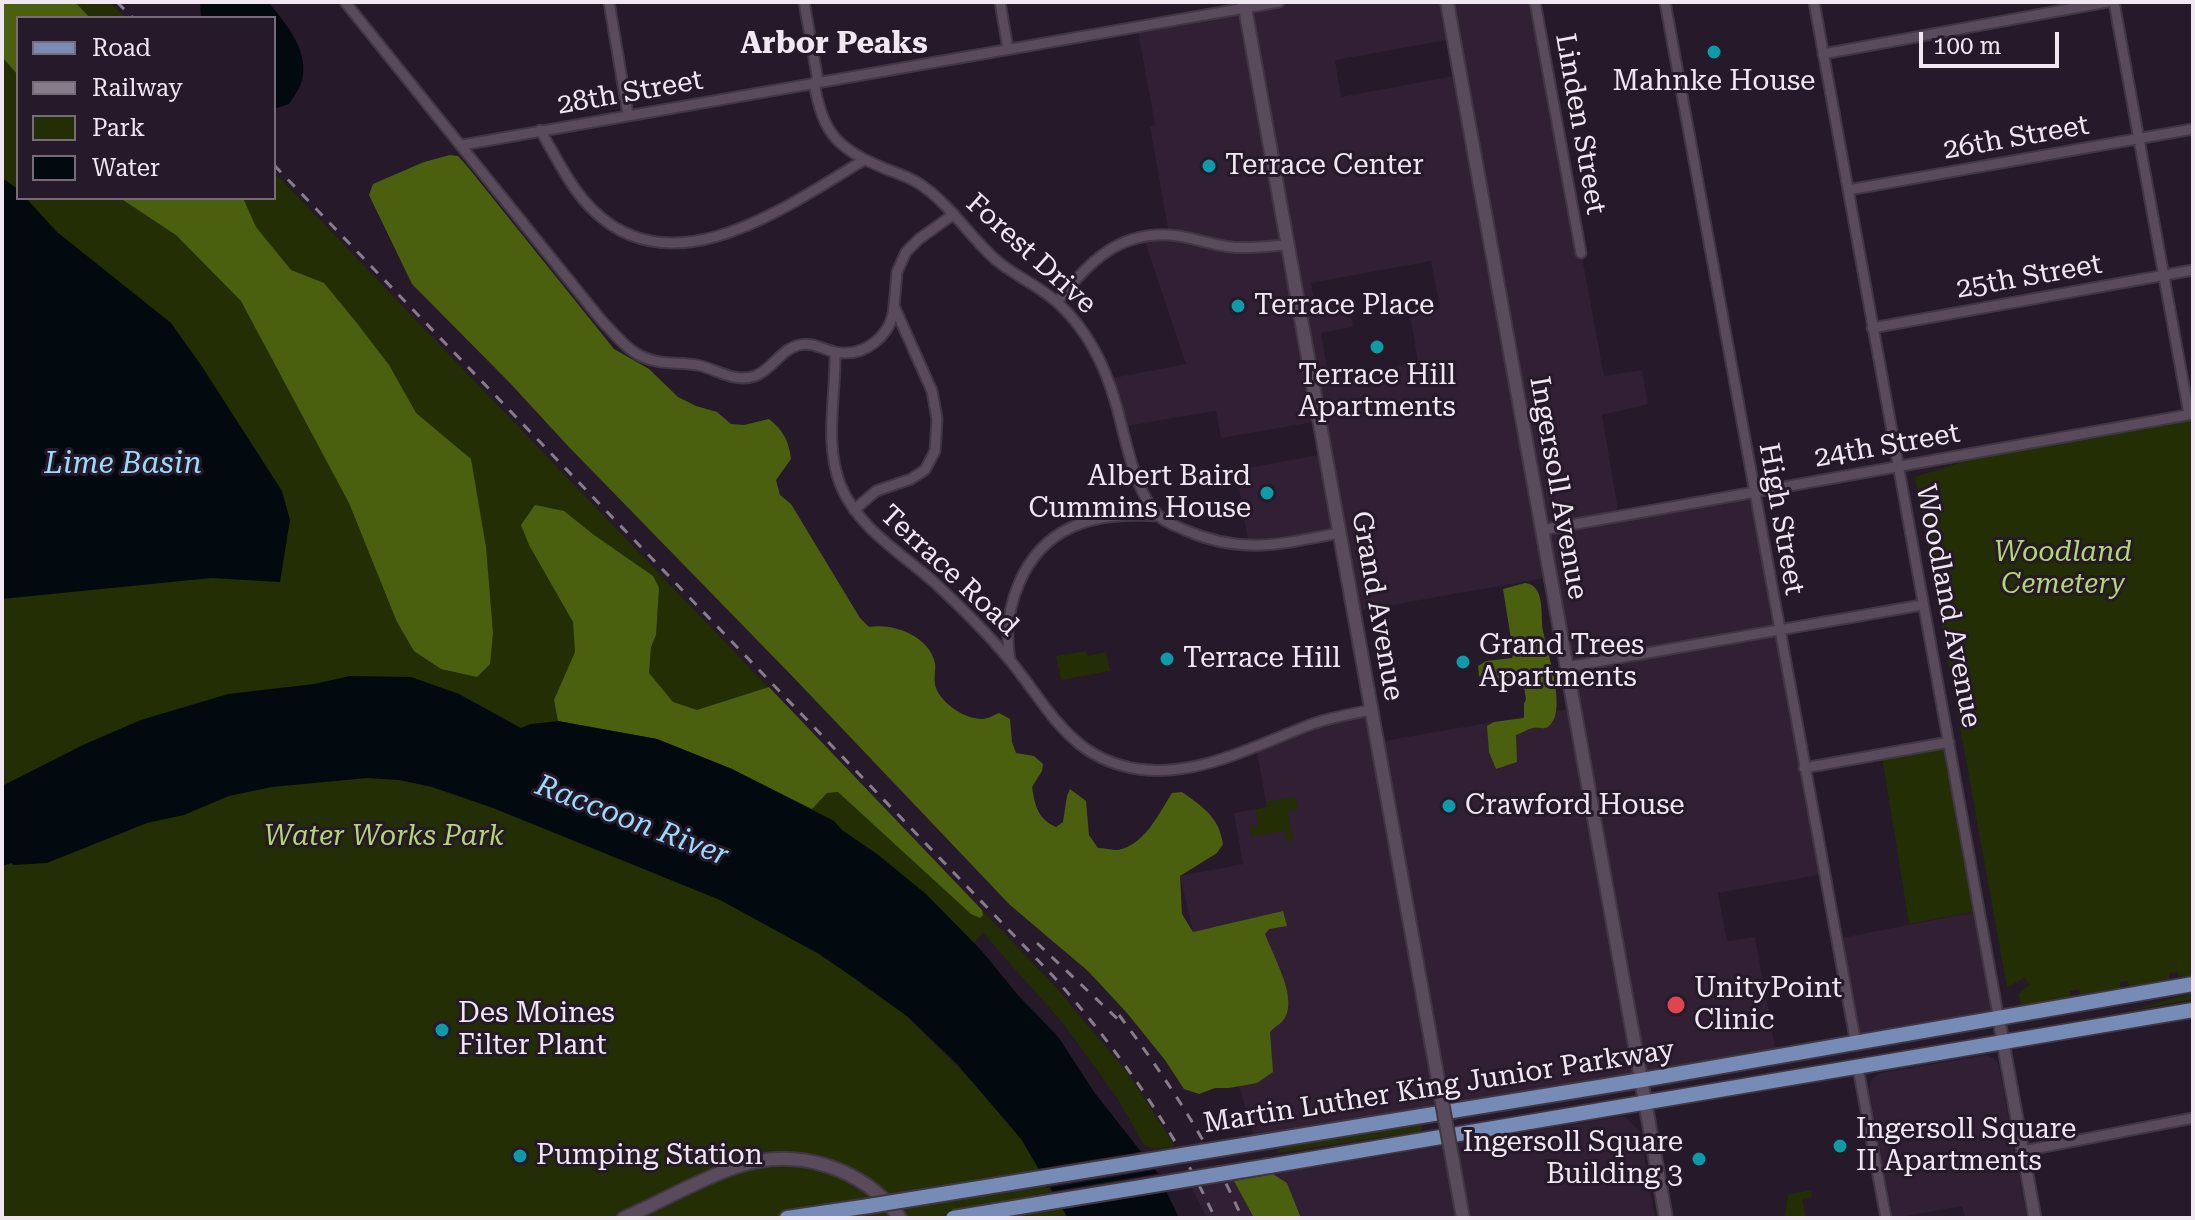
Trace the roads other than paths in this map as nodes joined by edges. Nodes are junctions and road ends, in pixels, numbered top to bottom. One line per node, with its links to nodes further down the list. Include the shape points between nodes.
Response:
1 (345, 2): 20 (street)
2 (609, 2): 16 (street)
3 (804, 2): 15 (street, Forest Drive)
4 (1000, 2): 13 (street)
5 (1279, 2): 12 (street, 28th Street)
6 (1447, 2): 37 (main road, Ingersoll Avenue)
7 (1535, 2): 25 (street, Linden Street)
8 (1665, 2): 34 (street, High Street)
9 (1814, 2): 14 (street, Woodland Avenue)
10 (2107, 2): 14 (street)
11 (2114, 2): 19 (street)
12 (1244, 5): 13 (street, 28th Street); 24 (main road, Grand Avenue)
13 (1008, 49): 15 (street, 28th Street)
14 (1823, 54): 22 (street, Woodland Avenue)
15 (816, 82): 16 (street, 28th Street); 21 (street, Forest Drive, via 819,111 828,129)
16 (628, 115): 18 (street, 28th Street)
17 (2193, 129): 19 (street, 26th Street)
18 (540, 130): 20 (street, 28th Street); 21 (street, via 576,191 600,218 643,239 667,242 748,227)
19 (2139, 138): 22 (street, 26th Street); 27 (street)
20 (462, 145): 31 (street, via 602,321 640,356 742,378 765,372 799,345)
21 (864, 160): 23 (street, Forest Drive, via 922,185)
22 (1848, 190): 30 (street, Woodland Avenue)
23 (954, 214): 28 (street, Forest Drive, via 996,260); 29 (street, via 906,252 897,272)
24 (1287, 245): 28 (street, via 1232,247 1169,235 1130,239 1097,257); 38 (main road, Grand Avenue)
25 (1581, 253)
26 (2193, 270): 27 (street, 25th Street)
27 (2164, 275): 30 (street, 25th Street); 32 (street)
28 (1057, 302): 36 (street, Forest Drive, via 1091,340 1133,468)
29 (894, 306): 31 (street, via 891,322 875,343 858,351); 35 (street, via 932,391 935,451 925,470 876,491)
30 (1872, 328): 33 (street, Woodland Avenue)
31 (835, 352): 35 (street, Terrace Road, via 832,456)
32 (2191, 414): 33 (street, 24th Street)
33 (1897, 466): 34 (street, 24th Street); 39 (street, Woodland Avenue)
34 (1754, 492): 37 (street, 24th Street); 40 (street, High Street)
35 (854, 510): 41 (street, Terrace Road)
36 (1159, 516): 38 (street, via 1206,540 1231,545 1267,546); 41 (street, via 1087,522 1045,546 1024,575 1011,608)
37 (1542, 530): 42 (main road, Ingersoll Avenue)
38 (1339, 533): 43 (main road, Grand Avenue)
39 (1922, 605): 40 (street); 44 (street, Woodland Avenue)
40 (1779, 630): 42 (street); 45 (street, High Street)
41 (1010, 660): 43 (street, Terrace Road, via 1071,737 1103,759 1137,769 1165,770 1217,760 1331,718)
42 (1567, 667): 52 (main road, Ingersoll Avenue)
43 (1371, 710): 60 (main road, Grand Avenue, bridge)
44 (1949, 742): 45 (street); 48 (street, Woodland Avenue)
45 (1804, 768): 49 (street, High Street)
46 (2193, 984): 48 (main road, Martin Luther King Junior Parkway)
47 (2193, 1010): 50 (main road, Martin Luther King Junior Parkway)
48 (1999, 1020): 49 (main road, Martin Luther King Junior Parkway); 50 (street, Woodland Avenue)
49 (1856, 1044): 52 (main road, Martin Luther King Junior Parkway)
50 (2003, 1044): 51 (main road, Martin Luther King Junior Parkway); 55 (street, Woodland Avenue)
51 (1858, 1068): 53 (main road, Martin Luther King Junior Parkway); 62 (street)
52 (1642, 1080): 53 (main road, Ingersoll Avenue); 57 (main road, Martin Luther King Junior Parkway, bridge)
53 (1646, 1103): 59 (main road, Martin Luther King Junior Parkway, bridge); 61 (main road, Ingersoll Avenue)
54 (2193, 1118): 55 (street)
55 (2023, 1151): 63 (street, Woodland Avenue)
56 (624, 1218): 58 (main road, via 734,1167 779,1159 842,1170 883,1197)
57 (787, 1218)
58 (900, 1218)
59 (953, 1218)
60 (1463, 1218)
61 (1666, 1218)
62 (1886, 1218)
63 (2035, 1218)

